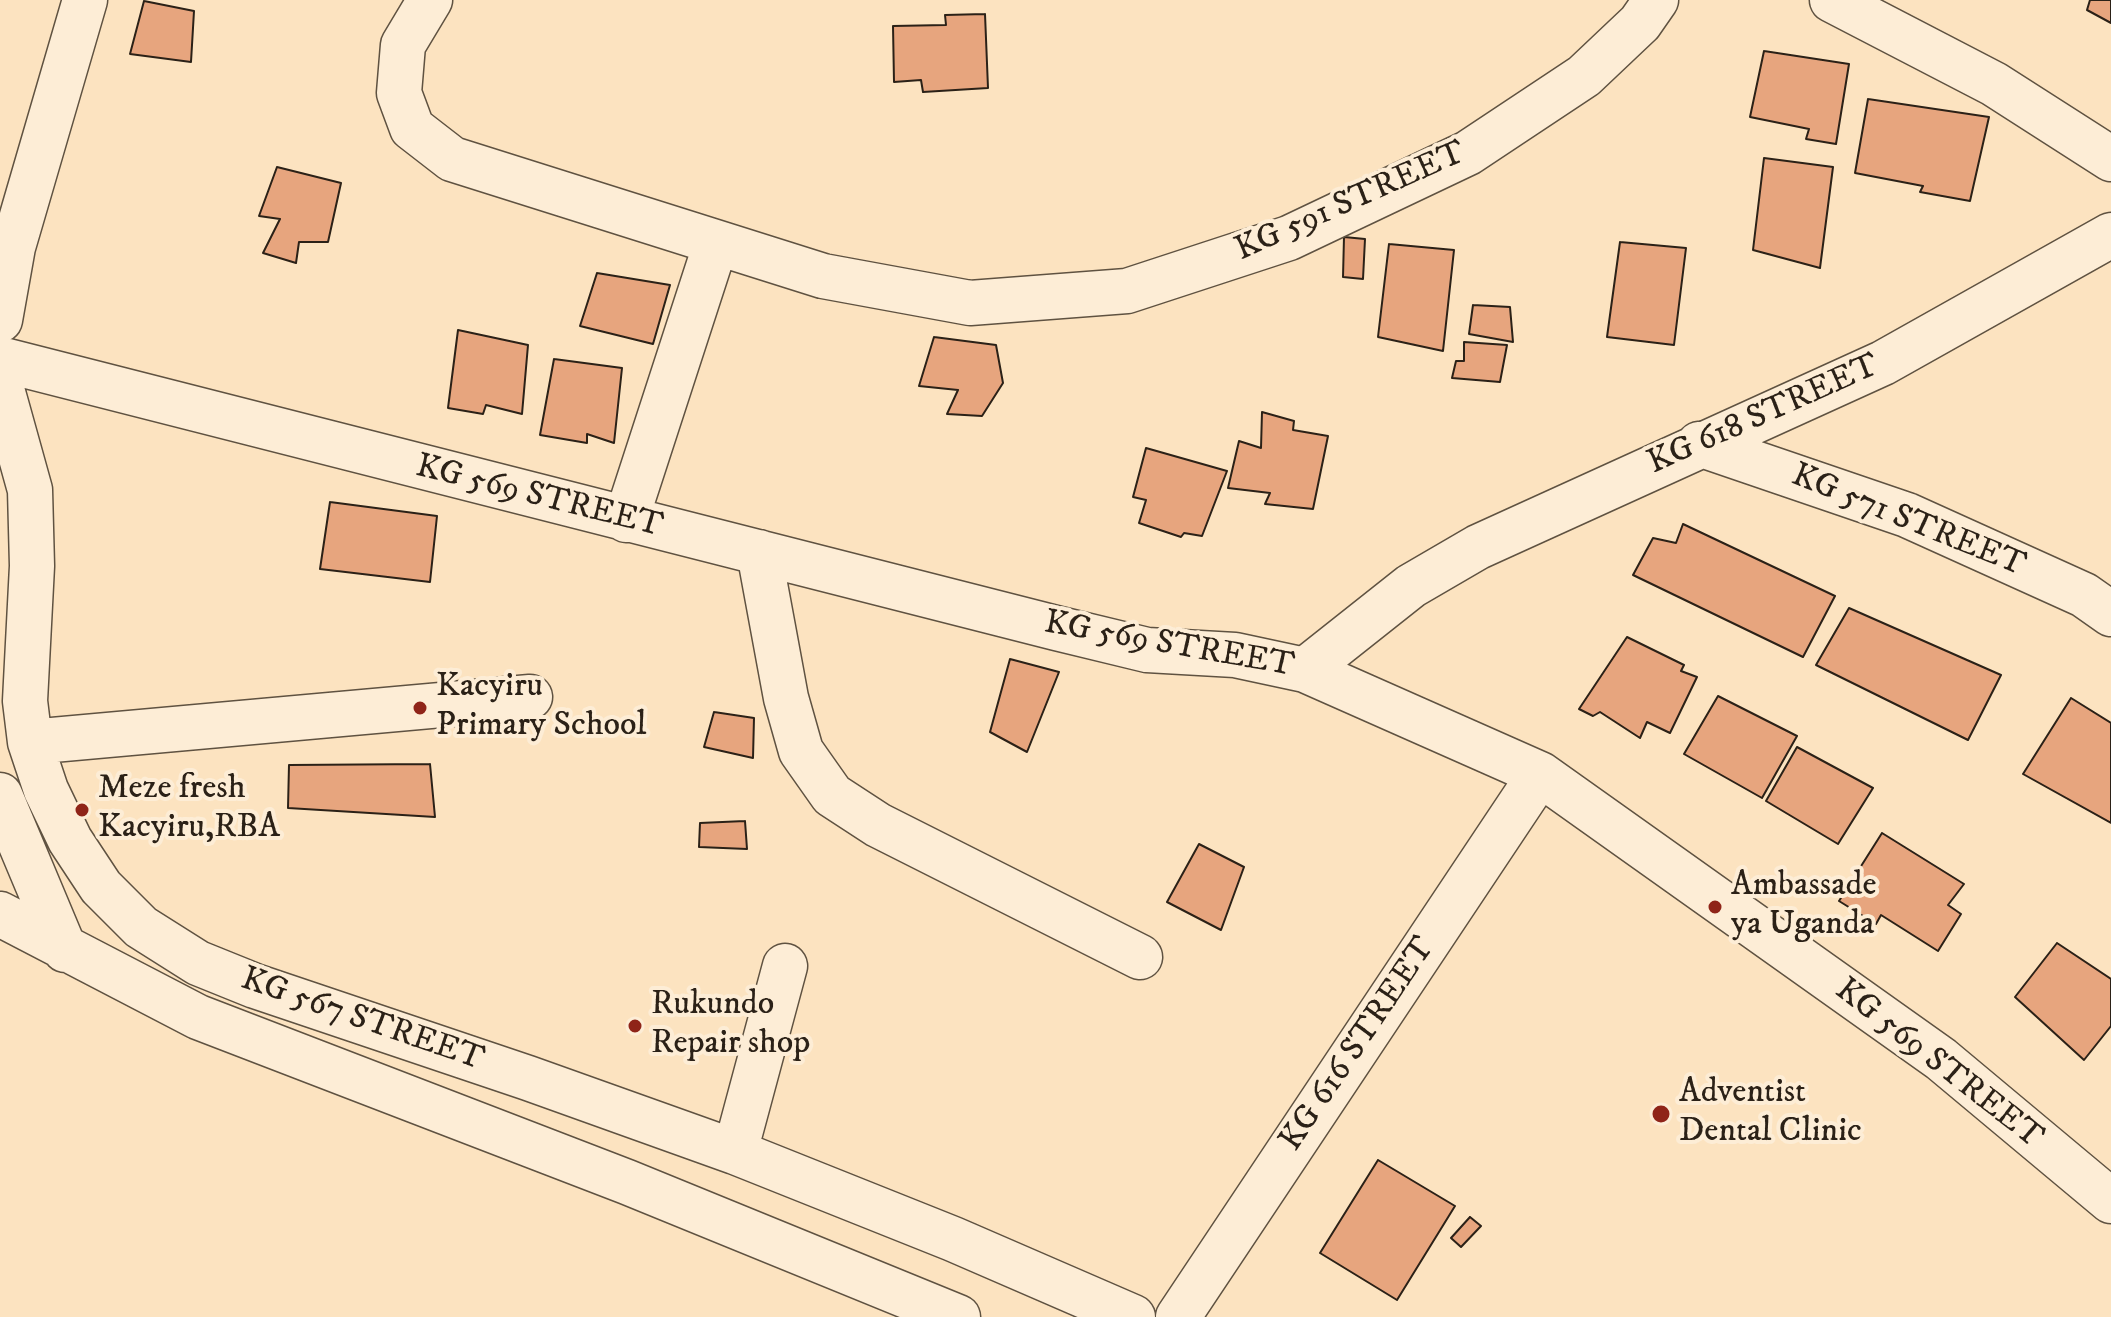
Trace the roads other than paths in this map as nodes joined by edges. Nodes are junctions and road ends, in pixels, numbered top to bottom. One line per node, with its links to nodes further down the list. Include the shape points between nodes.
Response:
1 (85, 0): 8 (street, via 13,247)
2 (430, 0): 7 (street, KG 591 STREET, via 403,45 399,93 412,128 452,159)
3 (1656, 0): 7 (street, KG 591 STREET, via 1640,23 1584,76 1468,153 1289,238 1127,291 970,303 823,276)
4 (1832, 0): 5 (street, via 1994,84)
5 (2111, 159)
6 (2111, 235): 11 (street, KG 618 STREET, via 1883,363)
7 (716, 243): 12 (street)
8 (0, 320)
9 (0, 359): 12 (street, KG 569 STREET)
10 (0, 382): 17 (street, KG 567 STREET, via 30,490 25,701)
11 (1699, 444): 14 (street, KG 571 STREET, via 1907,515 2084,595); 15 (street, KG 618 STREET, via 1478,547 1411,586)
12 (626, 520): 13 (street, KG 569 STREET)
13 (759, 552): 15 (street, KG 569 STREET, via 1147,650 1235,655); 22 (street, via 801,751 832,795 878,825)
14 (2111, 614)
15 (1305, 670): 18 (street, KG 569 STREET)
16 (530, 697): 17 (street)
17 (30, 742): 24 (street, KG 567 STREET, via 70,840 101,887 141,927 198,963)
18 (1540, 774): 25 (street, KG 569 STREET, via 1941,1059); 28 (street, KG 616 STREET)
19 (0, 795): 21 (street)
20 (0, 914): 21 (street)
21 (65, 950): 26 (street, via 198,1017 627,1182)
22 (1140, 957)
23 (785, 966): 24 (street)
24 (735, 1152): 27 (street, KG 567 STREET)
25 (2111, 1201)
26 (958, 1317)
27 (1133, 1317)
28 (1178, 1317)

